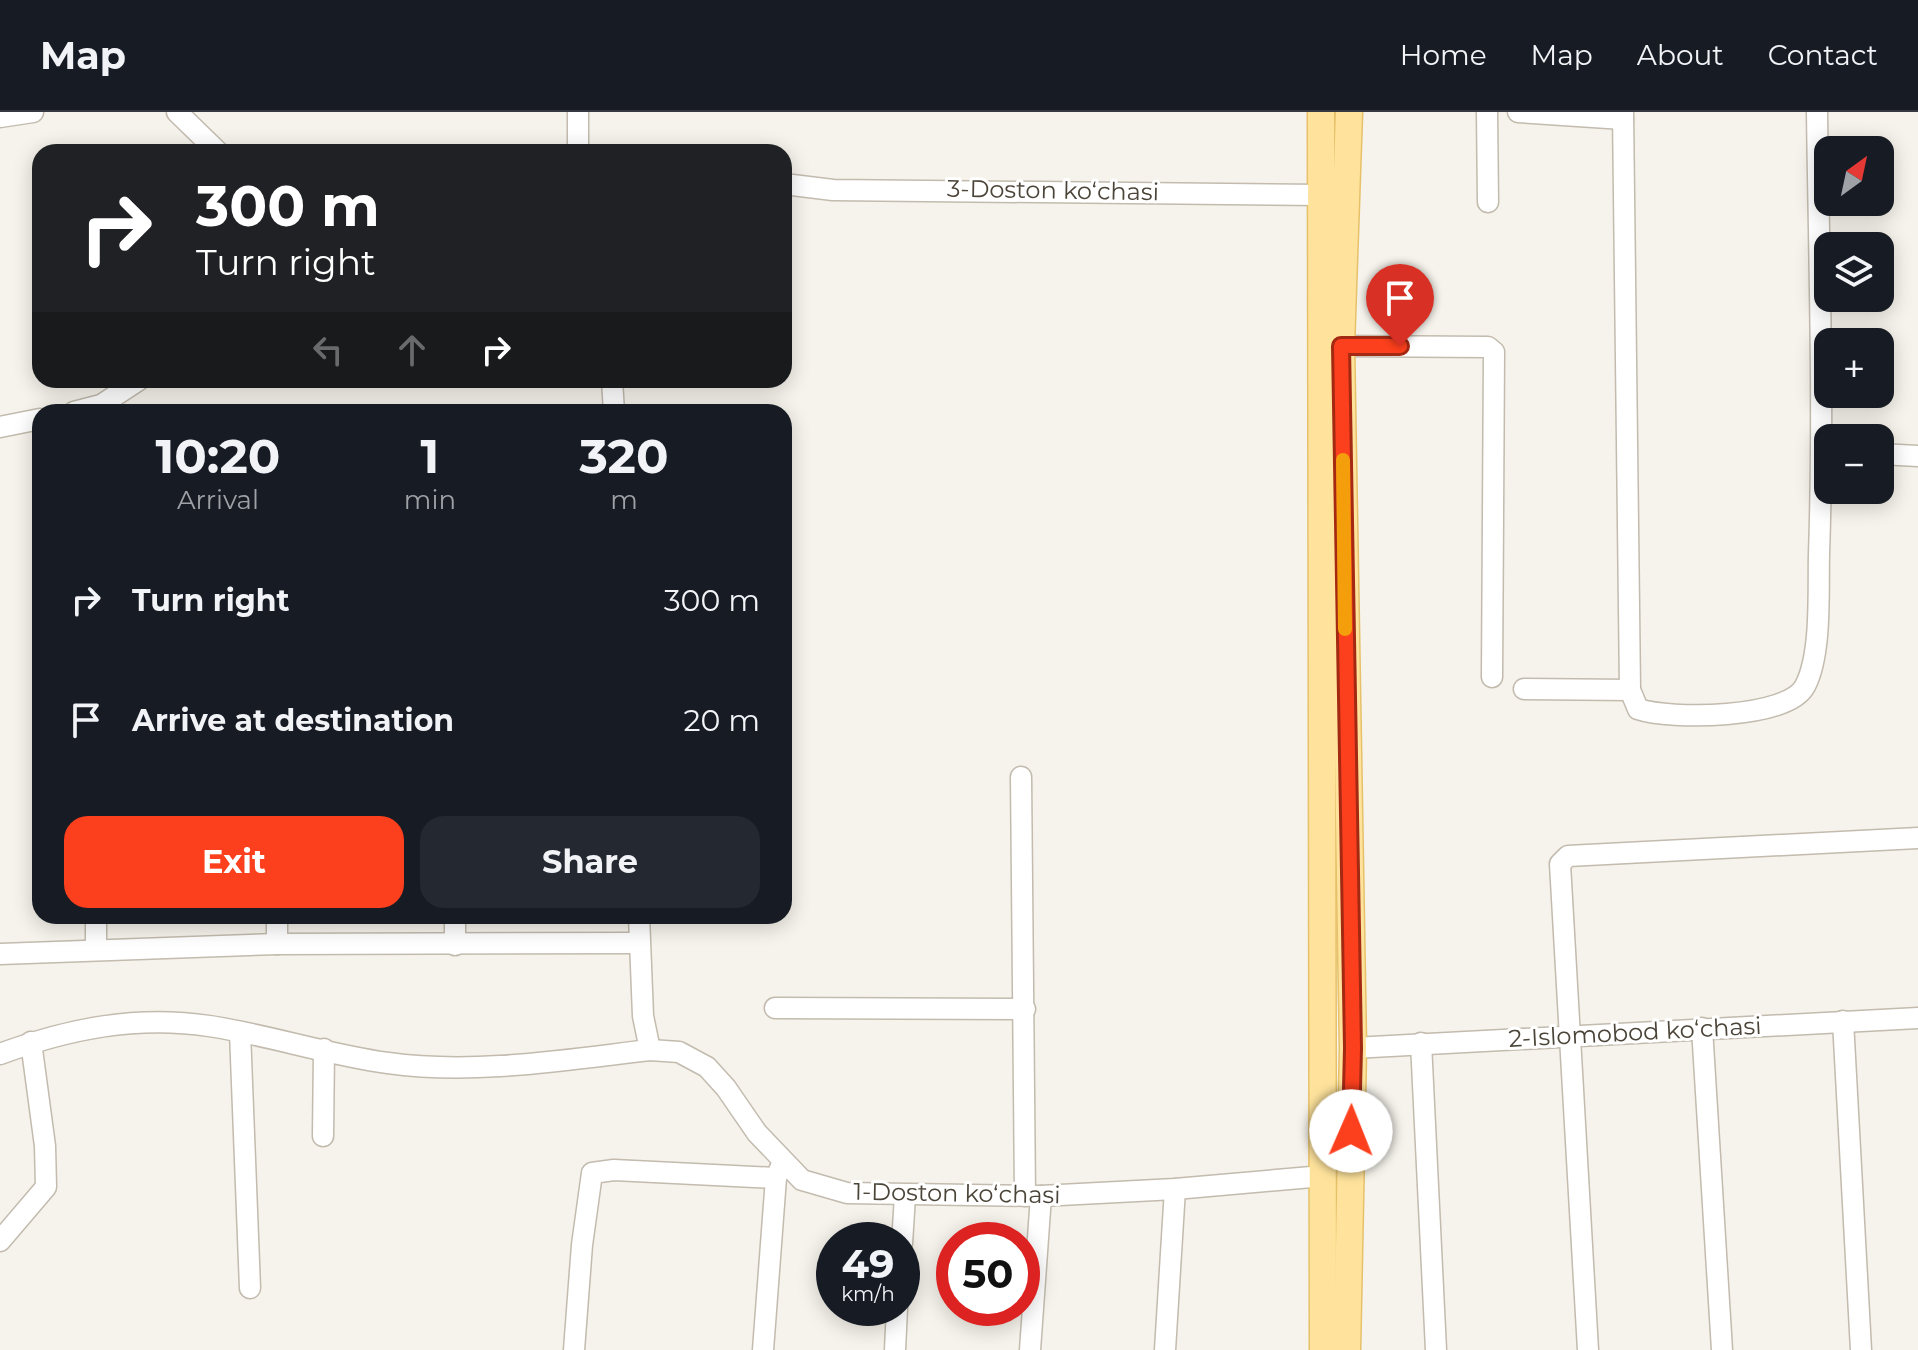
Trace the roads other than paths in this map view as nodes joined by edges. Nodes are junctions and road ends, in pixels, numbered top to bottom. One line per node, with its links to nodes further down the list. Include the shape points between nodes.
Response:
1 (33, 112): 10 (street)
2 (177, 112): 11 (street)
3 (578, 112): 12 (street)
4 (1321, 112): 14 (main road)
5 (1349, 112): 16 (main road)
6 (1487, 112): 15 (street)
7 (1518, 112): 9 (street)
8 (1817, 112): 20 (street)
9 (1623, 115): 27 (street)
10 (0, 117)
11 (210, 144)
12 (578, 144)
13 (792, 185): 14 (street, 3-Doston koʻchasi, via 833,190)
14 (1322, 195): 54 (main road)
15 (1488, 202)
16 (1341, 346): 25 (street, via 1488,347 1494,352); 48 (main road)
17 (127, 388): 18 (street)
18 (103, 404)
19 (32, 421): 21 (street)
20 (1824, 424)
21 (0, 427)
22 (1894, 455): 23 (street)
23 (1918, 456)
24 (1822, 504): 27 (street, via 1815,643 1805,686 1796,698 1754,712 1666,715 1638,709)
25 (1492, 677)
26 (1524, 689): 27 (street)
27 (1630, 690)
28 (1021, 777): 40 (street)
29 (1918, 838): 45 (street, via 1568,856 1559,873)
30 (96, 924): 37 (street)
31 (277, 924): 35 (street)
32 (455, 924): 36 (street)
33 (639, 924): 34 (street)
34 (639, 943): 36 (street); 50 (street)
35 (277, 944): 36 (street); 37 (street)
36 (455, 945)
37 (96, 949): 38 (street)
38 (0, 954)
39 (775, 1008): 40 (street)
40 (1025, 1009): 57 (street)
41 (1918, 1018): 42 (street, 2-Islomobod koʻchasi)
42 (1843, 1021): 43 (street, 2-Islomobod koʻchasi); 72 (street)
43 (1702, 1028): 45 (street, 2-Islomobod koʻchasi); 71 (street)
44 (240, 1032): 46 (street, 1-Doston koʻchasi, via 163,1022 120,1023); 49 (street, 1-Doston koʻchasi); 60 (street)
45 (1569, 1034): 47 (street, 2-Islomobod koʻchasi); 70 (street)
46 (31, 1042): 51 (street, 1-Doston koʻchasi); 59 (street, via 46,1187)
47 (1421, 1043): 48 (street, 2-Islomobod koʻchasi); 69 (street)
48 (1353, 1048): 68 (main road)
49 (324, 1049): 50 (street, 1-Doston koʻchasi, via 389,1063 467,1067); 52 (street)
50 (650, 1050): 53 (street, 1-Doston koʻchasi, via 679,1052 707,1067)
51 (0, 1054)
52 (323, 1136)
53 (779, 1170): 56 (street, 1-Doston koʻchasi, via 847,1193); 62 (street, via 592,1173); 63 (street)
54 (1323, 1176): 55 (street, 1-Doston koʻchasi); 67 (main road)
55 (1175, 1189): 57 (street, 1-Doston koʻchasi); 66 (street)
56 (905, 1196): 57 (street, 1-Doston koʻchasi); 58 (street)
57 (1033, 1196): 65 (street)
58 (903, 1222)
59 (0, 1241)
60 (250, 1288)
61 (896, 1326): 64 (street)
62 (574, 1350)
63 (763, 1350)
64 (895, 1350)
65 (1030, 1350)
66 (1165, 1350)
67 (1323, 1350)
68 (1347, 1350)
69 (1436, 1350)
70 (1588, 1350)
71 (1722, 1350)
72 (1861, 1350)

